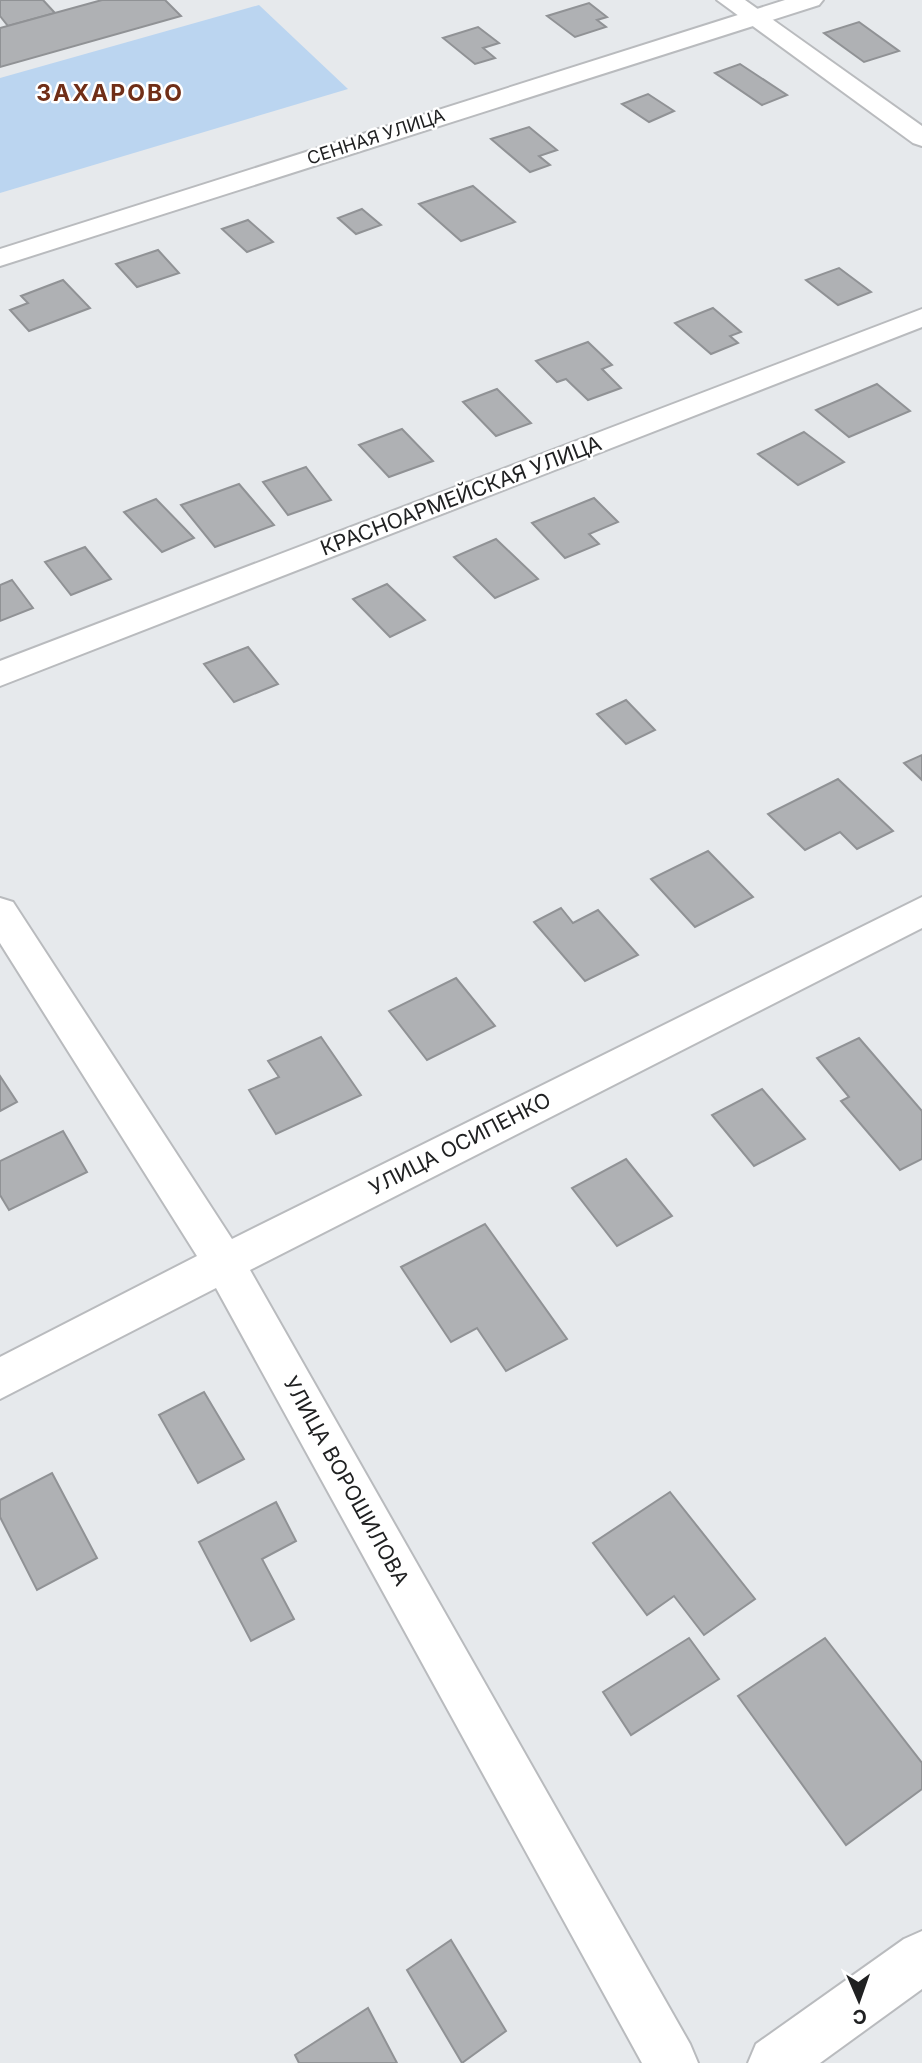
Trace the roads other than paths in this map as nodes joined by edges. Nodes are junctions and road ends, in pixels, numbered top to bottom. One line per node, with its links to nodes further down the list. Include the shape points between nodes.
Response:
1 (729, 0): 3 (street)
2 (811, 0): 3 (street, СЕННАЯ УЛИЦА)
3 (752, 16): 4 (street); 5 (street, СЕННАЯ УЛИЦА)
4 (922, 138)
5 (0, 258)
6 (922, 317): 7 (street, КРАСНОАРМЕЙСКАЯ УЛИЦА)
7 (0, 674)
8 (922, 911): 10 (street, УЛИЦА ОСИПЕНКО)
9 (0, 912): 10 (street, УЛИЦА ВОРОШИЛОВА)
10 (224, 1263): 11 (street, УЛИЦА ОСИПЕНКО); 13 (street, УЛИЦА ВОРОШИЛОВА)
11 (0, 1379)
12 (922, 1957): 14 (street)
13 (671, 2063)
14 (775, 2063)

